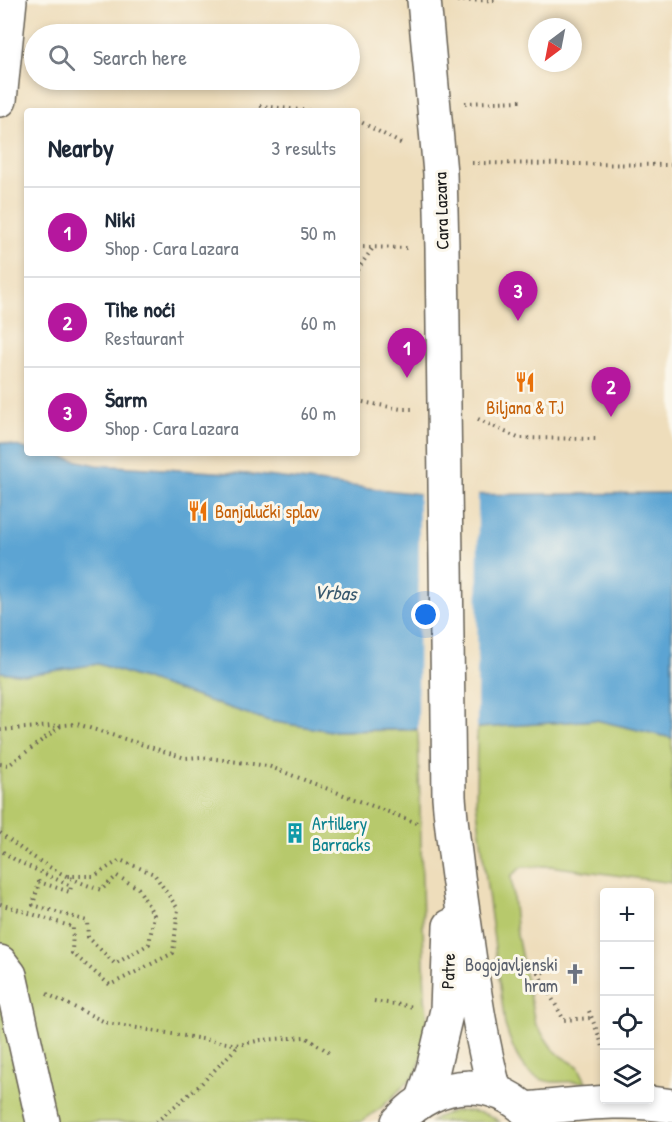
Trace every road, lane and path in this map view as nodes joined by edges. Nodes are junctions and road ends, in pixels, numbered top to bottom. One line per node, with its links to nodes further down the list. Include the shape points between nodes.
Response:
1 (10, 0): 4 (street)
2 (495, 0): 3 (path)
3 (436, 1): 19 (street, Cara Lazara, via 440,173)
4 (0, 100)
5 (521, 101): 6 (path)
6 (456, 103)
7 (260, 106): 8 (path)
8 (280, 108)
9 (360, 122): 10 (path)
10 (402, 145)
11 (472, 163): 12 (path)
12 (672, 165)
13 (360, 247): 14 (path)
14 (374, 248): 15 (path); 16 (path)
15 (419, 248)
16 (360, 266)
17 (360, 402): 18 (path)
18 (401, 409)
19 (459, 419): 20 (path, via 518,438); 24 (street, Cara Lazara)
20 (596, 439)
21 (62, 724): 22 (path); 23 (path, via 9,765); 26 (path, via 77,724 185,758 268,765)
22 (0, 730)
23 (0, 765)
24 (449, 797): 26 (street, Patre)
25 (0, 833): 28 (path)
26 (439, 833): 39 (street, Patre); 40 (street, Patre, via 447,1010)
27 (0, 850): 28 (path, via 71,886 70,892 39,882 33,905 87,921 88,937 115,964 149,944 154,915 138,888 117,876 101,890)
28 (66, 876): 29 (path, via 94,876 120,860 154,874 178,909 173,953 110,985 72,953 73,927)
29 (0, 904)
30 (5, 968): 37 (path, via 107,1023); 43 (street)
31 (544, 972): 35 (path, via 538,973 564,1020)
32 (374, 1001): 33 (path)
33 (417, 1007)
34 (589, 1011): 35 (path)
35 (591, 1018): 36 (path)
36 (600, 1039)
37 (239, 1045): 38 (path, via 305,1037); 44 (path)
38 (332, 1054)
39 (495, 1091): 40 (street, Patre, via 454,1087); 42 (street, Patre)
40 (423, 1098): 45 (street, Patre)
41 (672, 1106): 42 (street, via 623,1102)
42 (531, 1115)
43 (43, 1122)
44 (156, 1122)
45 (398, 1122)

